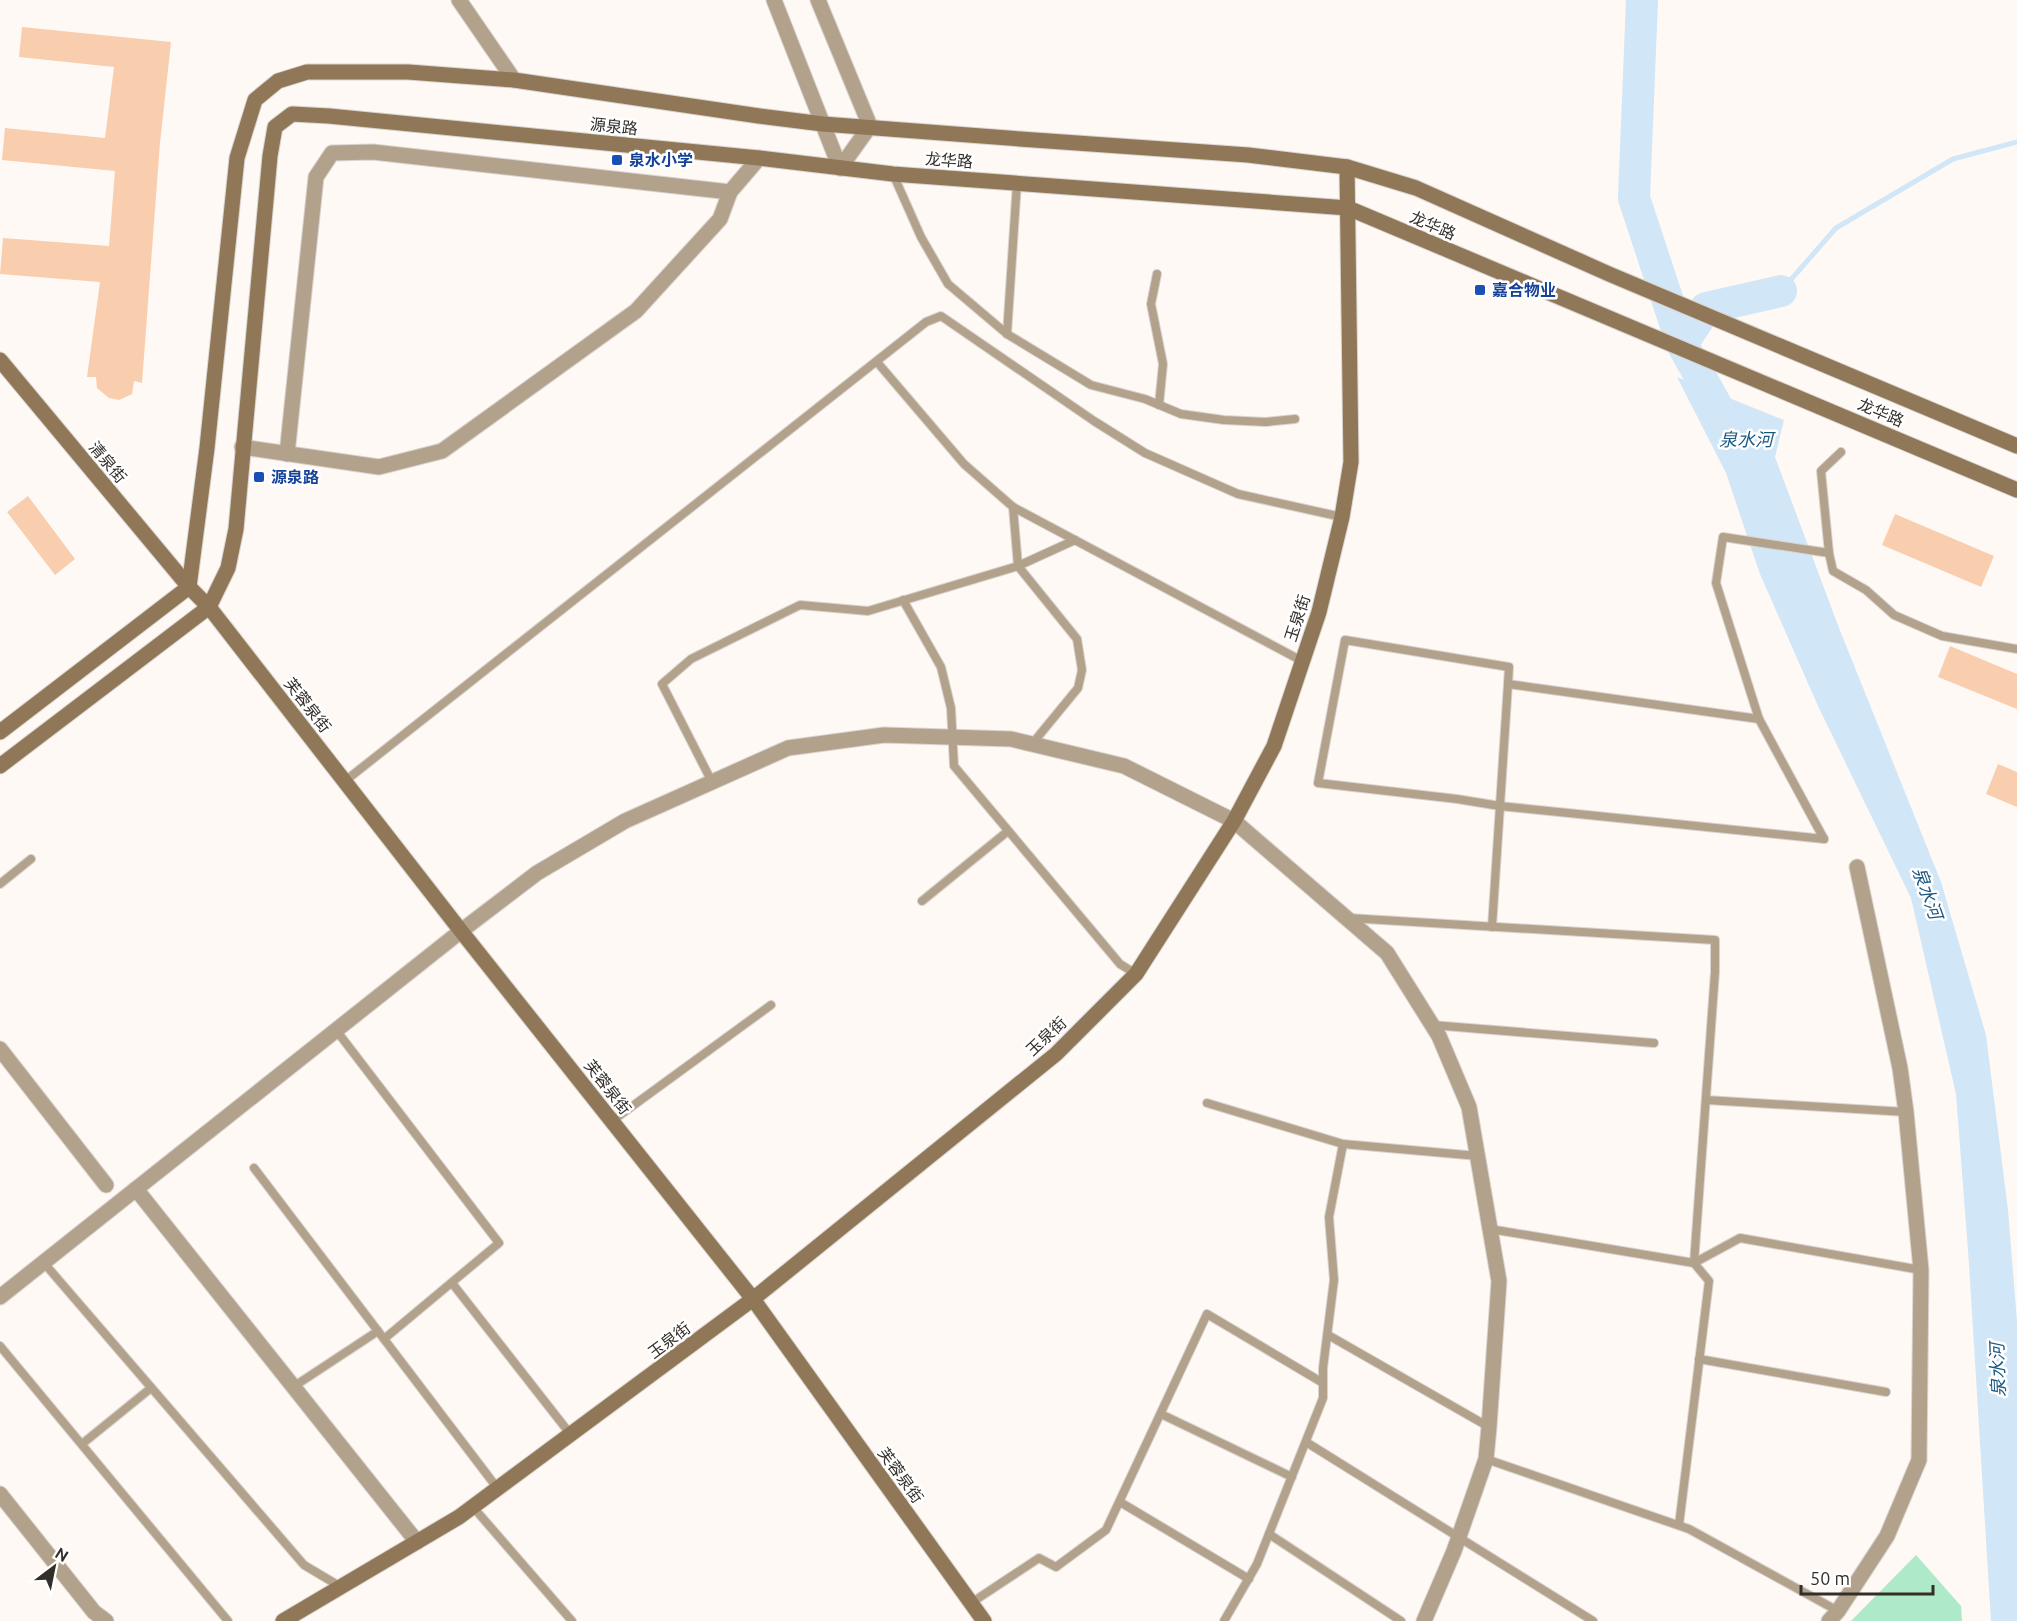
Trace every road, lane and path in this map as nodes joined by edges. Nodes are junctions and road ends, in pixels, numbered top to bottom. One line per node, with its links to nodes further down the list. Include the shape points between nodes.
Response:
1 (459, 0): 4 (street)
2 (774, 0): 5 (street)
3 (818, 0): 6 (street)
4 (514, 80): 5 (street, 源泉路); 30 (street, 源泉路, via 408,72 308,72 278,81 255,100 237,158)
5 (823, 124): 6 (street, 龙华路); 9 (street)
6 (870, 126): 8 (street, 龙华路, via 1248,155); 9 (street)
7 (759, 158): 9 (street, 源泉路); 12 (street); 21 (street, 源泉路, via 292,114 275,126 270,156)
8 (1347, 167): 13 (street, 玉泉街); 20 (street, 龙华路, via 1416,188)
9 (840, 168): 10 (street, 龙华路)
10 (893, 174): 11 (street, 龙华路); 15 (lane, via 921,237 948,284)
11 (1017, 183): 13 (street, 龙华路); 15 (lane)
12 (730, 192): 23 (street, via 720,219 636,311 442,451 379,467); 23 (street, via 373,152 332,153 316,177)
13 (1348, 208): 24 (street, 龙华路); 26 (street, 玉泉街, via 1351,462)
14 (1157, 274): 18 (lane, via 1151,304 1163,364)
15 (1007, 334): 18 (lane, via 1091,385)
16 (0, 360): 30 (street, 清泉街)
17 (876, 362): 25 (lane, via 964,464); 26 (lane, via 926,322 941,316 1144,453 1238,494); 41 (lane)
18 (1159, 405): 19 (lane, via 1181,414 1224,420)
19 (1295, 419)
20 (2017, 446)
21 (242, 447): 23 (street); 32 (street, 源泉路, via 236,529 228,568)
22 (1841, 452): 28 (lane, via 1821,471)
23 (287, 454)
24 (2017, 490)
25 (1013, 507): 27 (lane); 29 (lane)
26 (1342, 517): 34 (street, 玉泉街)
27 (1076, 540): 29 (lane); 34 (lane)
28 (1829, 553): 33 (lane, via 1833,571 1866,590 1894,615 1942,636); 36 (lane, via 1723,537 1716,583)
29 (1018, 566): 31 (lane); 39 (lane, via 1077,639 1082,670 1078,688)
30 (189, 587): 32 (street, 芙蓉泉街); 37 (street)
31 (903, 600): 38 (lane, via 941,667 951,708); 42 (lane, via 868,611 800,605 691,659 662,684)
32 (209, 607): 40 (street, 源泉路); 41 (street, 芙蓉泉街)
33 (2017, 649)
34 (1302, 661): 44 (street, 玉泉街, via 1274,746)
35 (1508, 684): 36 (lane); 43 (lane); 43 (lane, via 1509,667 1345,640 1318,783)
36 (1759, 719): 43 (lane, via 1824,838)
37 (0, 732)
38 (952, 737): 39 (street, via 1011,739); 42 (street, via 884,735 788,748); 45 (lane, via 954,766)
39 (1032, 744): 44 (street, via 1124,766)
40 (0, 766)
41 (345, 781): 52 (street, 芙蓉泉街)
42 (712, 782): 52 (street, via 606,832 537,873)
43 (1500, 806): 51 (lane)
44 (1234, 821): 50 (street); 53 (street, 玉泉街)
45 (1008, 831): 49 (lane); 53 (lane, via 1120,964)
46 (31, 859): 48 (lane)
47 (1857, 867): 61 (street)
48 (0, 884)
49 (922, 901)
50 (1348, 918): 51 (lane); 55 (street, via 1388,953)
51 (1492, 927): 59 (lane, via 1715,940)
52 (461, 931): 56 (street); 62 (street, 芙蓉泉街)
53 (1136, 974): 74 (street, 玉泉街, via 1056,1054)
54 (771, 1005): 62 (lane)
55 (1431, 1024): 57 (lane); 64 (street, via 1469,1107)
56 (336, 1030): 67 (street); 72 (lane, via 499,1243)
57 (1654, 1044)
58 (0, 1049): 66 (street)
59 (1706, 1100): 61 (lane); 70 (lane)
60 (1207, 1103): 63 (lane)
61 (1906, 1112): 71 (street)
62 (612, 1121): 74 (street, 芙蓉泉街)
63 (1342, 1144): 64 (lane); 76 (lane, via 1329,1217 1334,1280)
64 (1478, 1156): 68 (street)
65 (254, 1168): 75 (lane)
66 (106, 1185)
67 (136, 1189): 69 (street); 81 (street)
68 (1490, 1229): 70 (lane); 85 (street, via 1499,1281)
69 (44, 1263): 73 (street); 82 (lane)
70 (1694, 1263): 71 (lane, via 1740,1238); 79 (lane, via 1709,1281)
71 (1921, 1270): 102 (street, via 1919,1460 1887,1536)
72 (452, 1283): 77 (lane); 86 (lane)
73 (0, 1298)
74 (753, 1299): 86 (street, 玉泉街); 101 (street, 芙蓉泉街)
75 (378, 1331): 77 (lane); 81 (lane)
76 (1328, 1335): 80 (lane); 85 (lane)
77 (384, 1340): 91 (lane)
78 (0, 1346): 88 (lane)
79 (1699, 1359): 83 (lane); 95 (lane)
80 (1323, 1383): 84 (lane, via 1207,1314); 87 (lane, via 1323,1398)
81 (293, 1387): 98 (street)
82 (152, 1388): 88 (lane); 100 (lane, via 304,1565)
83 (1886, 1392)
84 (1161, 1414): 90 (lane); 93 (lane)
85 (1489, 1427): 89 (street)
86 (571, 1435): 91 (street, 玉泉街)
87 (1306, 1442): 90 (lane); 97 (lane)
88 (82, 1444): 104 (lane)
89 (1486, 1459): 95 (lane); 97 (street)
90 (1292, 1477): 96 (lane)
91 (498, 1489): 94 (street, 玉泉街)
92 (0, 1494): 103 (street, via 94,1612)
93 (1120, 1502): 99 (lane); 101 (lane, via 1106,1530 1056,1567 1039,1558)
94 (472, 1507): 98 (street, 玉泉街); 106 (lane)
95 (1679, 1525): 102 (lane)
96 (1269, 1534): 99 (lane); 109 (lane)
97 (1459, 1538): 110 (street); 111 (lane)
98 (417, 1542): 100 (street, 玉泉街)
99 (1249, 1579): 108 (lane)
100 (341, 1587): 105 (street, 玉泉街)
101 (971, 1603): 107 (street, 芙蓉泉街)
102 (1834, 1616)
103 (106, 1621)
104 (228, 1621)
105 (283, 1621)
106 (572, 1621)
107 (984, 1621)
108 (1224, 1621)
109 (1401, 1621)
110 (1424, 1621)
111 (1593, 1621)

